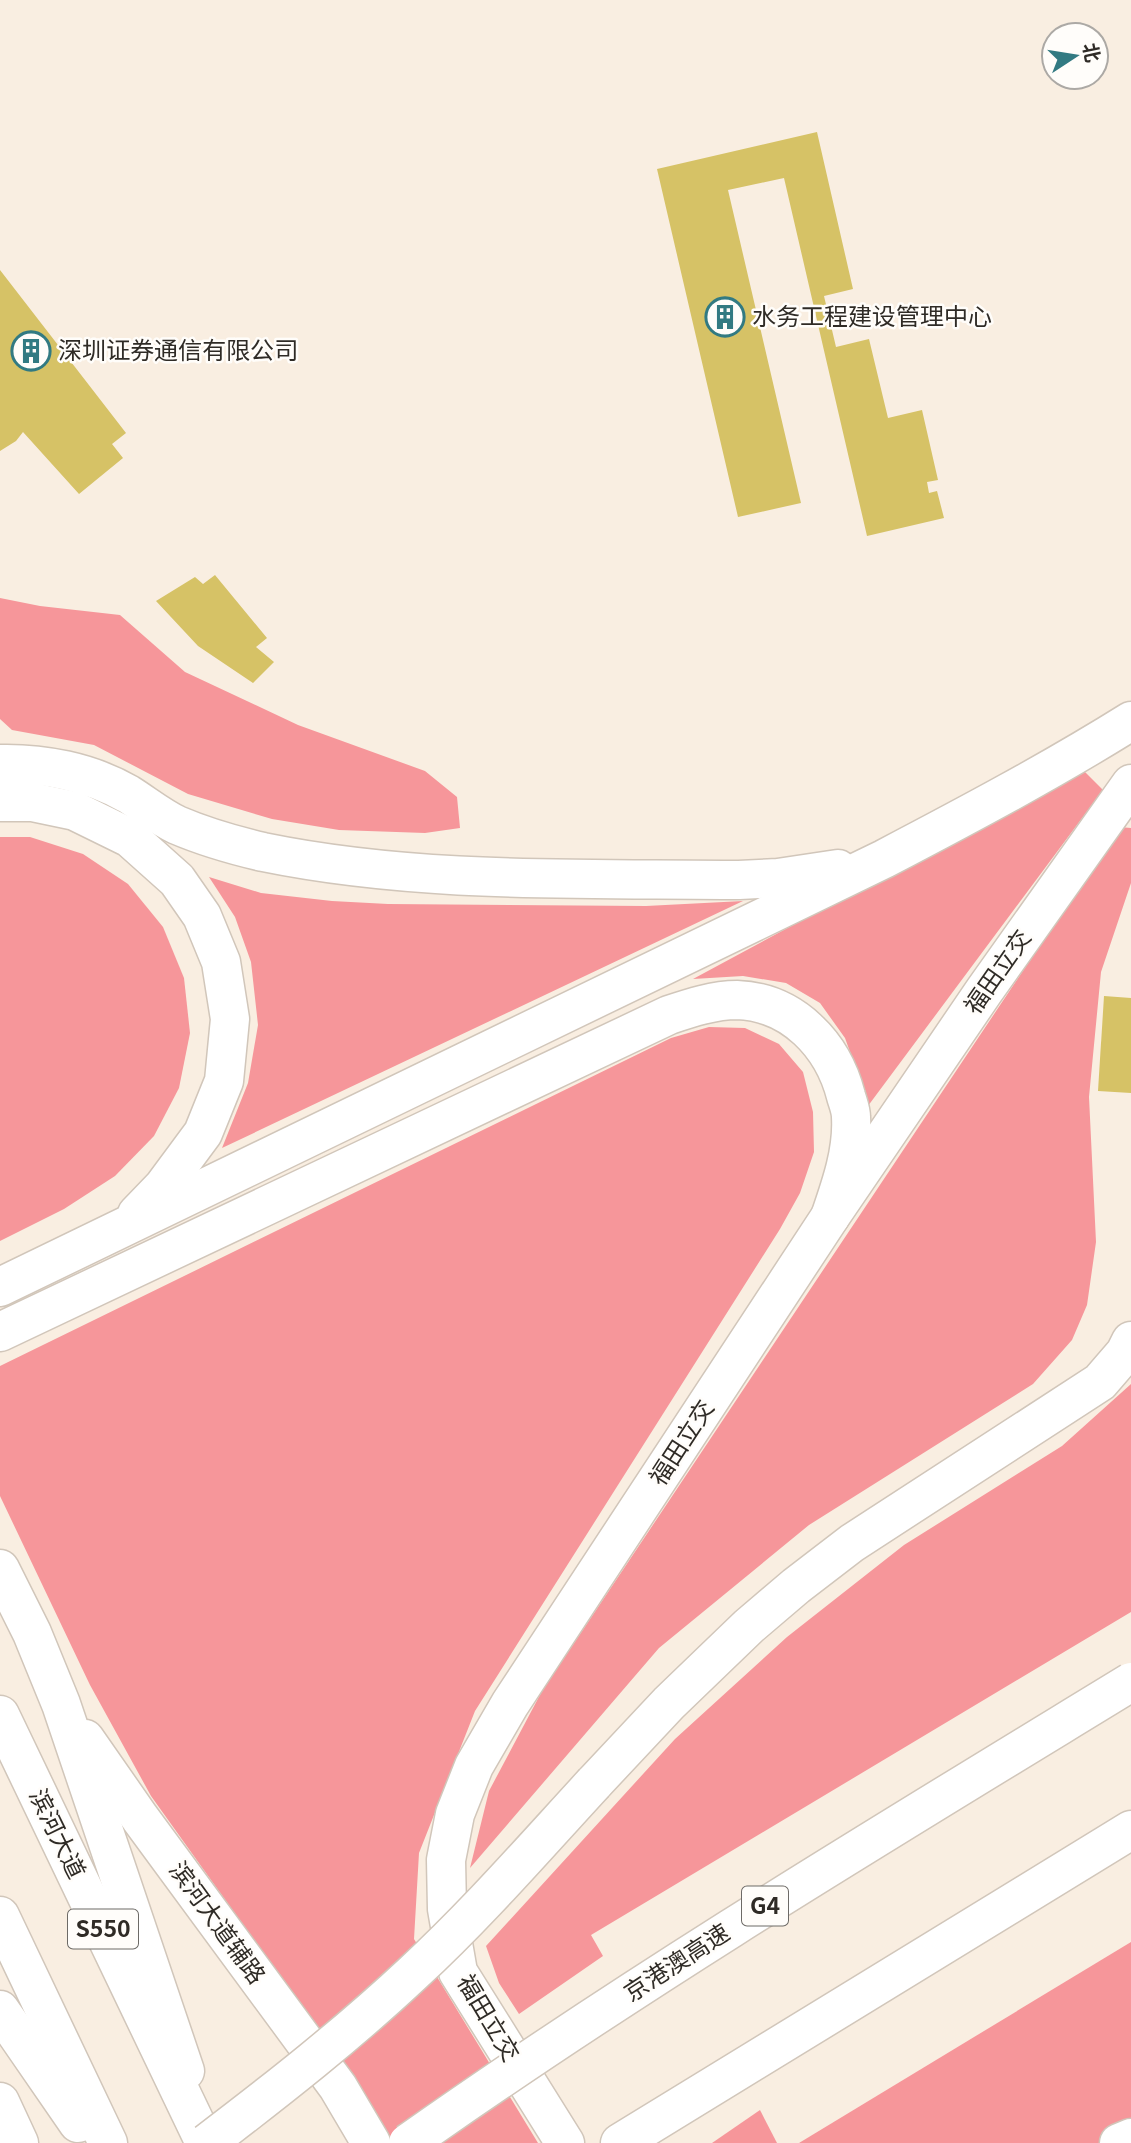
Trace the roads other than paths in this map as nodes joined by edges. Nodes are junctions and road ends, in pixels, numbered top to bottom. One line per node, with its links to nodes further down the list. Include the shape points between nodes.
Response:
1 (1131, 720): 5 (main road)
2 (0, 764): 5 (main road, via 72,771 125,792 175,824 221,842 323,863 430,874 739,880 821,872)
3 (1131, 784): 6 (main road, 福田立交)
4 (0, 802): 7 (main road, via 32,802 75,811 131,838 177,880 202,916 221,962 230,1019 223,1081 203,1133 163,1187)
5 (884, 859): 7 (main road)
6 (830, 1217): 9 (main road, via 849,1156 851,1116 842,1079 825,1048 799,1022 772,1007 737,1000 669,1015); 26 (main road, 福田立交, via 510,1704 474,1766 455,1814 446,1860 447,1909 458,1972)
7 (126, 1226): 8 (main road)
8 (0, 1287)
9 (0, 1332)
10 (1131, 1341): 23 (main road, bridge, via 1100,1382 852,1543 749,1626 669,1703 414,1972 313,2062)
11 (0, 1569): 13 (main road, 滨河大道辅路)
12 (1131, 1682): 25 (main road, 京港澳高速 / G4, bridge, via 783,1895)
13 (61, 1704): 23 (main road, 滨河大道辅路); 24 (main road, 滨河大道辅路, via 338,2087)
14 (0, 1715): 23 (main road, 滨河大道 / S550)
15 (1131, 1830): 27 (main road)
16 (0, 1916): 22 (main road)
17 (0, 2010): 21 (main road)
18 (0, 2102): 20 (main road)
19 (1131, 2138): 28 (main road)
20 (19, 2143)
21 (92, 2143)
22 (108, 2143)
23 (207, 2143)
24 (372, 2143)
25 (408, 2143)
26 (565, 2143)
27 (620, 2143)
28 (1119, 2143)

